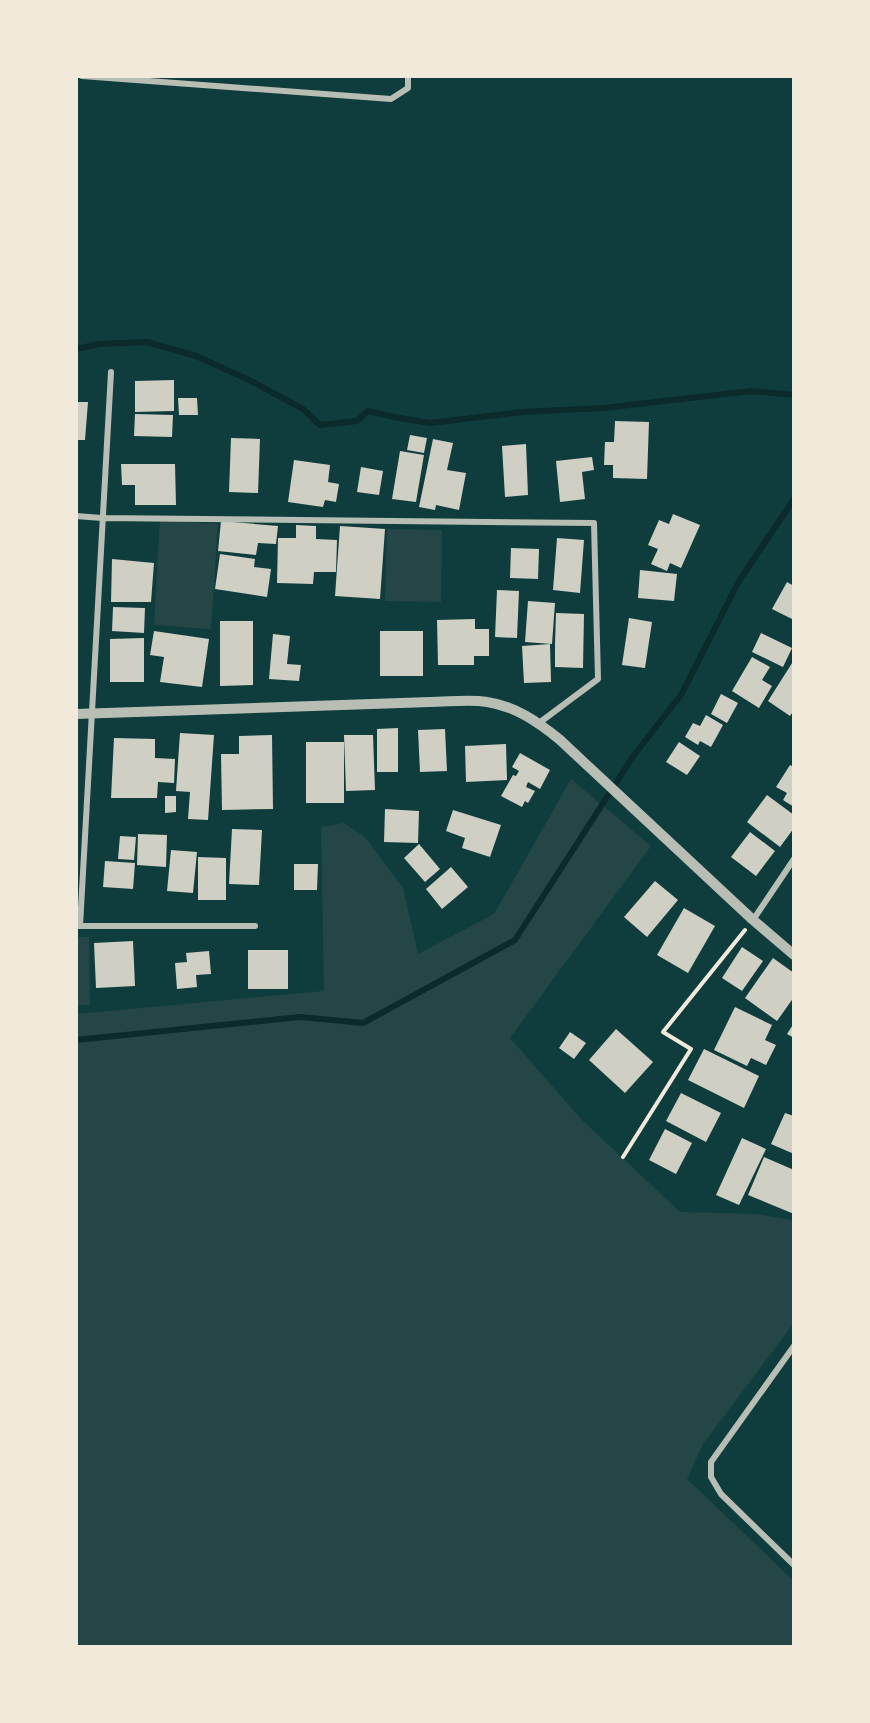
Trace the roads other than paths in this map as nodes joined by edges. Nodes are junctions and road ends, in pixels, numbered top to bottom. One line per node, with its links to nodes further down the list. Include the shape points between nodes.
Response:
1 (82, 76): 3 (street)
2 (408, 76): 3 (street, via 408,88 391,99)
3 (120, 78)
4 (111, 372): 6 (street)
5 (76, 516): 6 (street)
6 (102, 518): 7 (street); 9 (street, via 594,523 598,679)
7 (91, 713): 8 (street); 9 (street, via 488,702); 12 (street)
8 (76, 714)
9 (539, 723): 11 (street)
10 (794, 859): 11 (street)
11 (753, 920): 14 (street)
12 (78, 926): 13 (street)
13 (255, 926)
14 (794, 955)
15 (794, 1346): 16 (street, via 711,1462 711,1477 721,1494)
16 (794, 1565)

